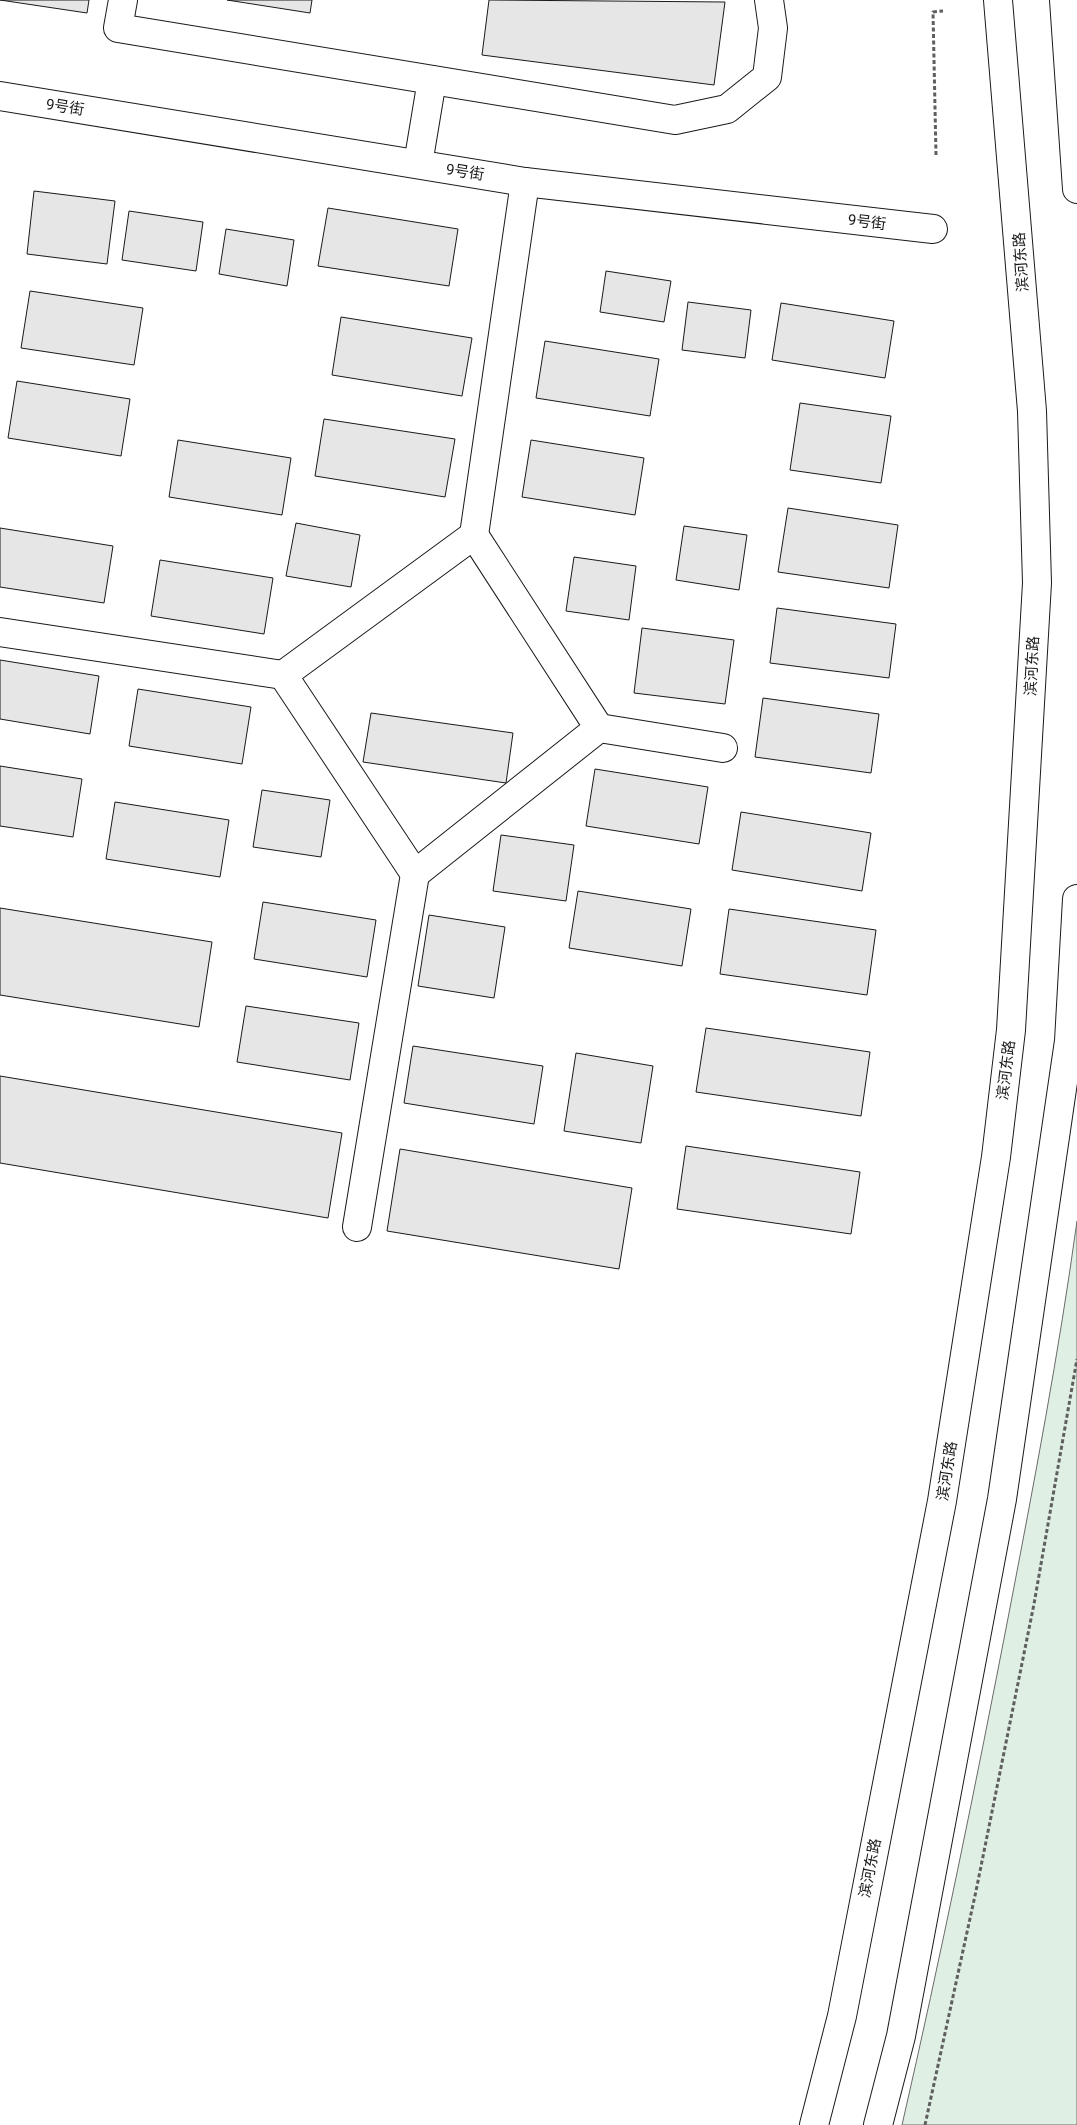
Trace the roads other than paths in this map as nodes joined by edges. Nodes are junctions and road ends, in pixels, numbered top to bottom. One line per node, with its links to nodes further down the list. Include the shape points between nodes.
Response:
1 (122, 0): 5 (street, via 118,28)
2 (769, 0): 5 (street, via 773,28 767,76 727,109 675,120)
3 (998, 0): 19 (street, 滨河东路, via 1032,411 1037,583 1011,1030 996,1157 942,1500 842,2016)
4 (1064, 0): 9 (street)
5 (432, 80): 7 (street)
6 (0, 96): 7 (street, 9号街)
7 (418, 164): 8 (street, 9号街)
8 (525, 182): 10 (street, 9号街); 11 (street)
9 (1077, 189)
10 (933, 229)
11 (474, 535): 13 (street); 14 (street)
12 (0, 632): 13 (street)
13 (282, 675): 16 (street)
14 (599, 728): 15 (street); 16 (street)
15 (723, 748)
16 (415, 874): 18 (street)
17 (1077, 899): 20 (street, via 1069,1041 1002,1499 901,2036)
18 (357, 1228)
19 (814, 2125)
20 (878, 2125)

